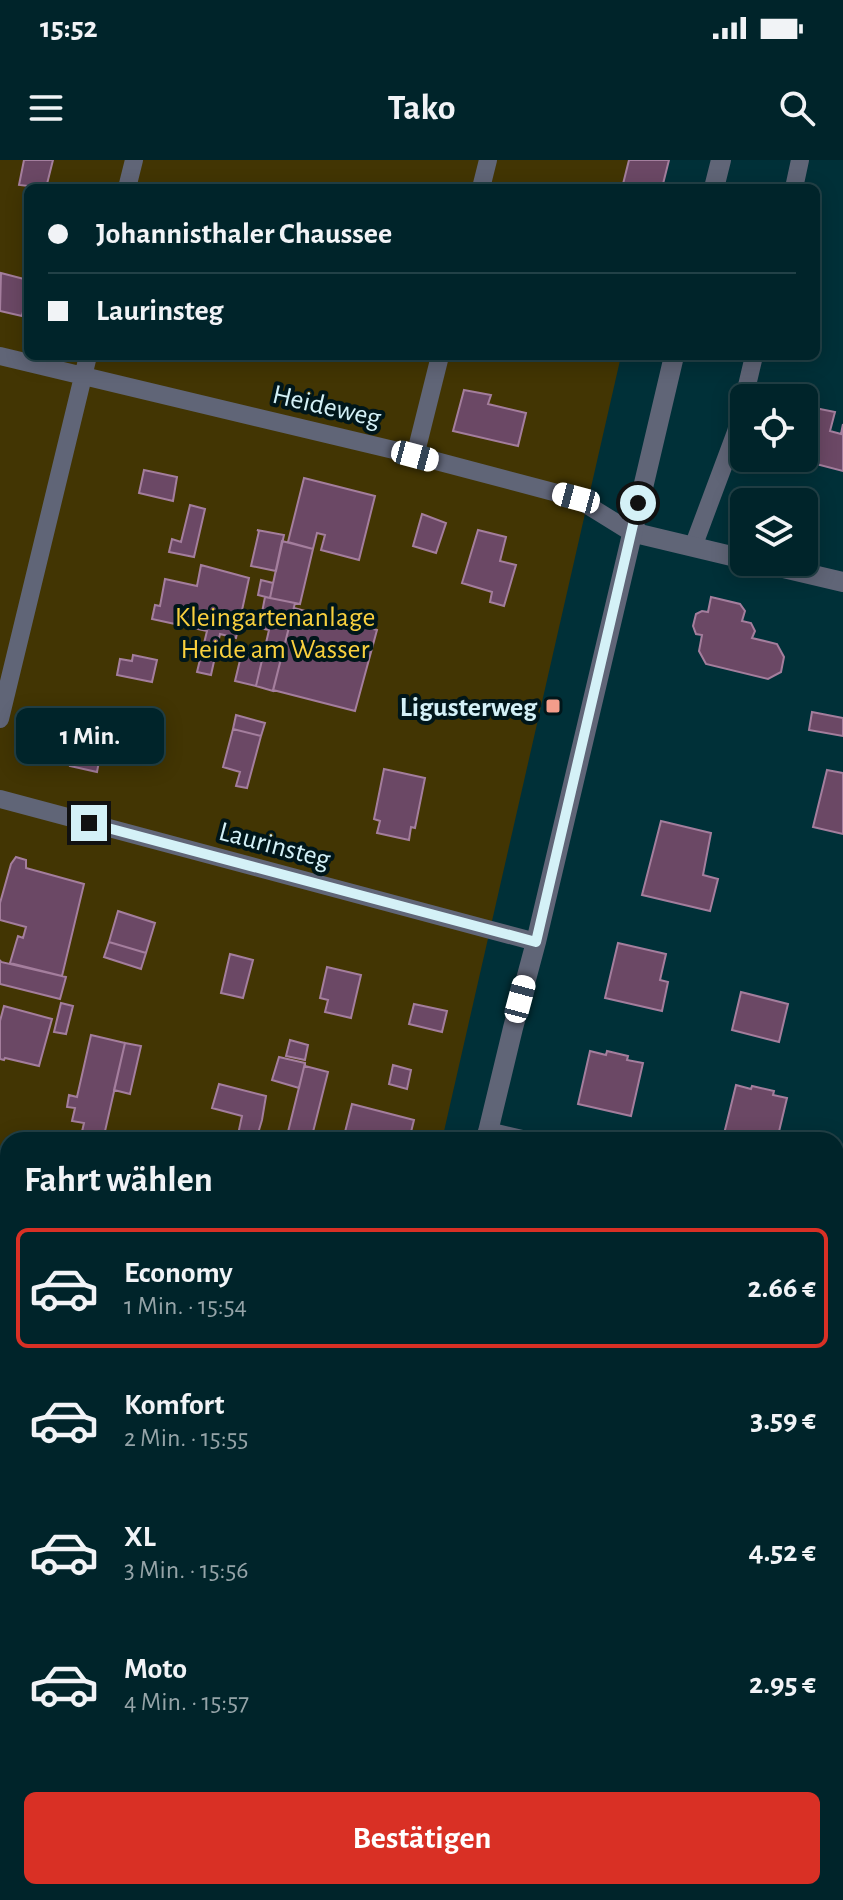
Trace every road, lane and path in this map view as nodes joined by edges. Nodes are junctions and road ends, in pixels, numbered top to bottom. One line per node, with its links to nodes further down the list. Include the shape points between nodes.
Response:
1 (134, 160): 5 (lane)
2 (488, 160): 6 (lane)
3 (721, 160): 7 (street)
4 (800, 160): 8 (lane)
5 (128, 184)
6 (482, 184)
7 (715, 184)
8 (795, 184)
9 (0, 356): 14 (lane, Heideweg)
10 (87, 360): 14 (lane)
11 (439, 360): 15 (lane)
12 (673, 360): 16 (street)
13 (753, 360): 17 (lane, via 736,432)
14 (83, 376): 15 (lane, Heideweg); 21 (lane)
15 (415, 456): 16 (lane, Heideweg, via 576,498)
16 (631, 532): 17 (street); 23 (street)
17 (693, 547): 18 (street)
18 (730, 556)
19 (818, 576): 20 (street)
20 (843, 582)
21 (0, 719)
22 (0, 799): 23 (lane, Laurinsteg)
23 (536, 942): 24 (street)
24 (488, 1132)

